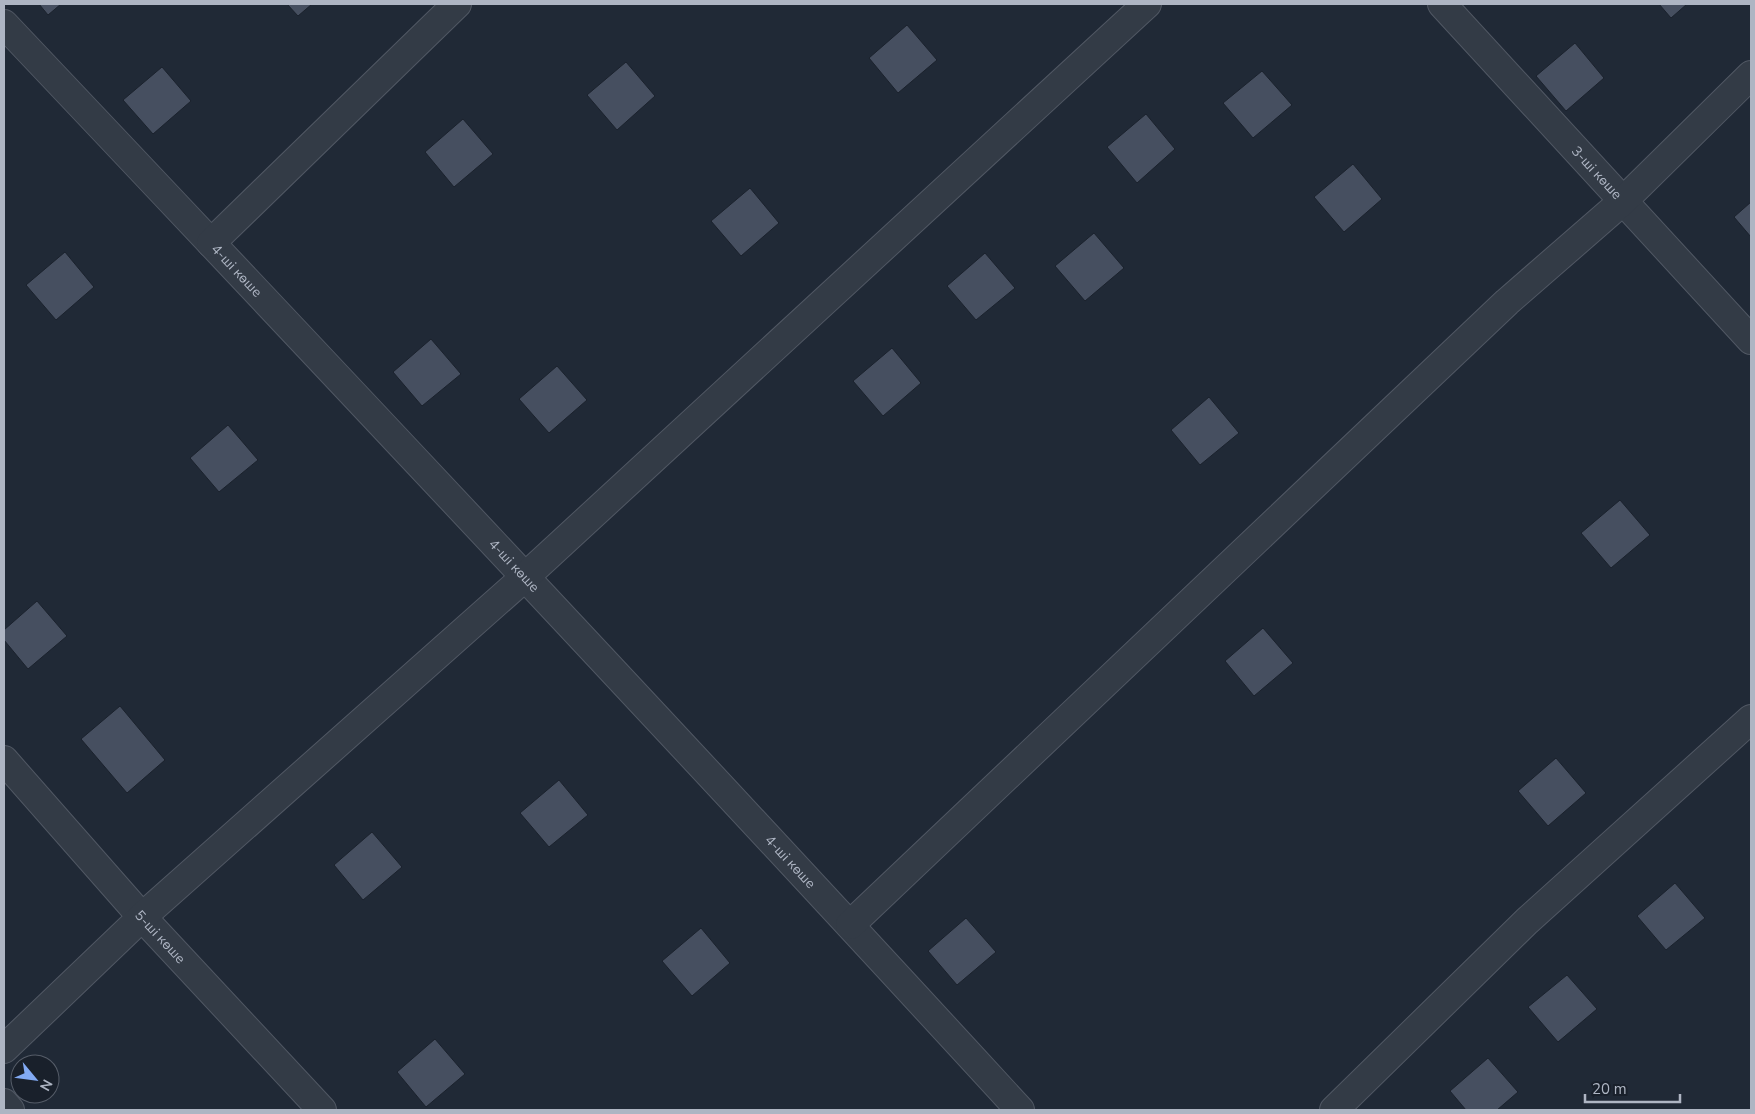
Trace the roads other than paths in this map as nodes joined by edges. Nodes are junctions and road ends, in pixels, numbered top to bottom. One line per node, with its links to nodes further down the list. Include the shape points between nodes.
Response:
1 (457, 4): 7 (lane)
2 (1146, 4): 9 (lane)
3 (1442, 4): 6 (lane, 3-ші көше)
4 (4, 24): 7 (lane, 4-ші көше)
5 (1751, 75): 6 (lane)
6 (1623, 201): 8 (lane, 3-ші көше); 13 (lane, via 1507,302)
7 (211, 243): 9 (lane, 4-ші көше)
8 (1751, 340)
9 (525, 577): 12 (lane); 13 (lane, 4-ші көше)
10 (1751, 719): 19 (lane, via 1527,921)
11 (4, 760): 12 (lane, 5-ші көше)
12 (142, 917): 14 (lane); 17 (lane, 5-ші көше)
13 (850, 925): 18 (lane, 4-ші көше)
14 (4, 1049)
15 (4, 1103): 16 (lane)
16 (10, 1110)
17 (322, 1110)
18 (1020, 1110)
19 (1334, 1110)

